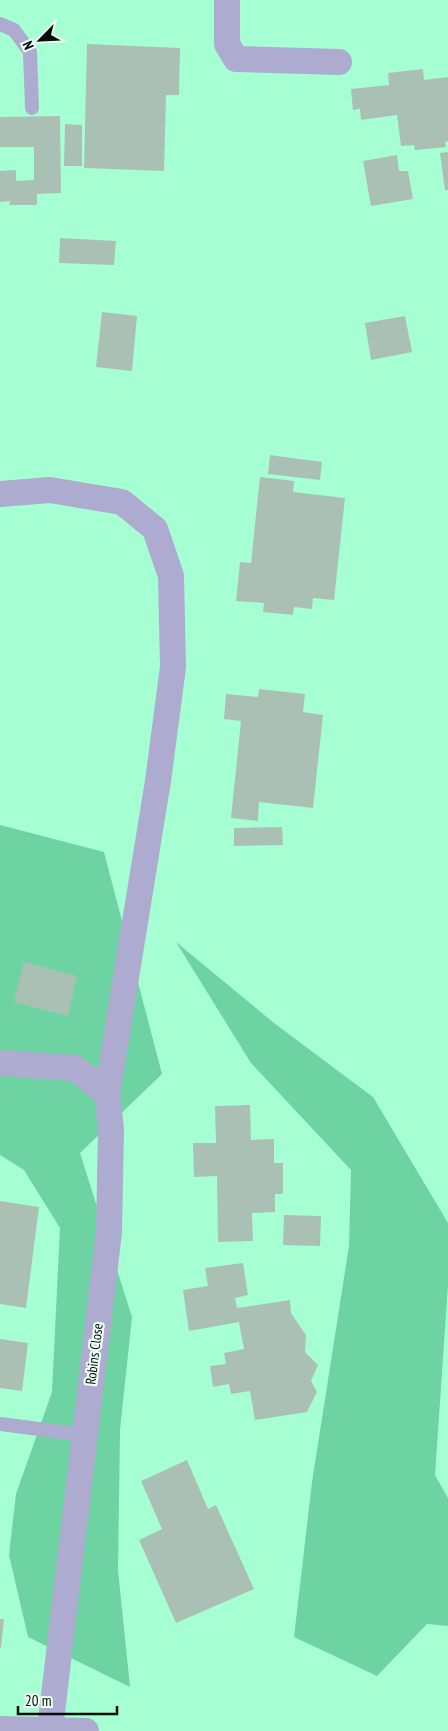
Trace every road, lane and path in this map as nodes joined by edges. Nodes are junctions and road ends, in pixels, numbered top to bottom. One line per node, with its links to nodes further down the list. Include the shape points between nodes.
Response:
1 (227, 0): 3 (street, via 227,44 236,59)
2 (0, 24): 4 (lane, via 14,30 30,52)
3 (339, 62)
4 (32, 108)
5 (0, 494): 7 (street, Robins Close, via 50,490 122,502 155,529 171,576 173,667 158,781)
6 (0, 1063): 7 (street, via 75,1068)
7 (107, 1094): 9 (street, Robins Close, via 111,1129 108,1232)
8 (0, 1424): 9 (lane)
9 (85, 1435): 11 (street, Robins Close)
10 (0, 1728): 11 (street)
11 (50, 1729): 12 (street)
12 (86, 1731)

